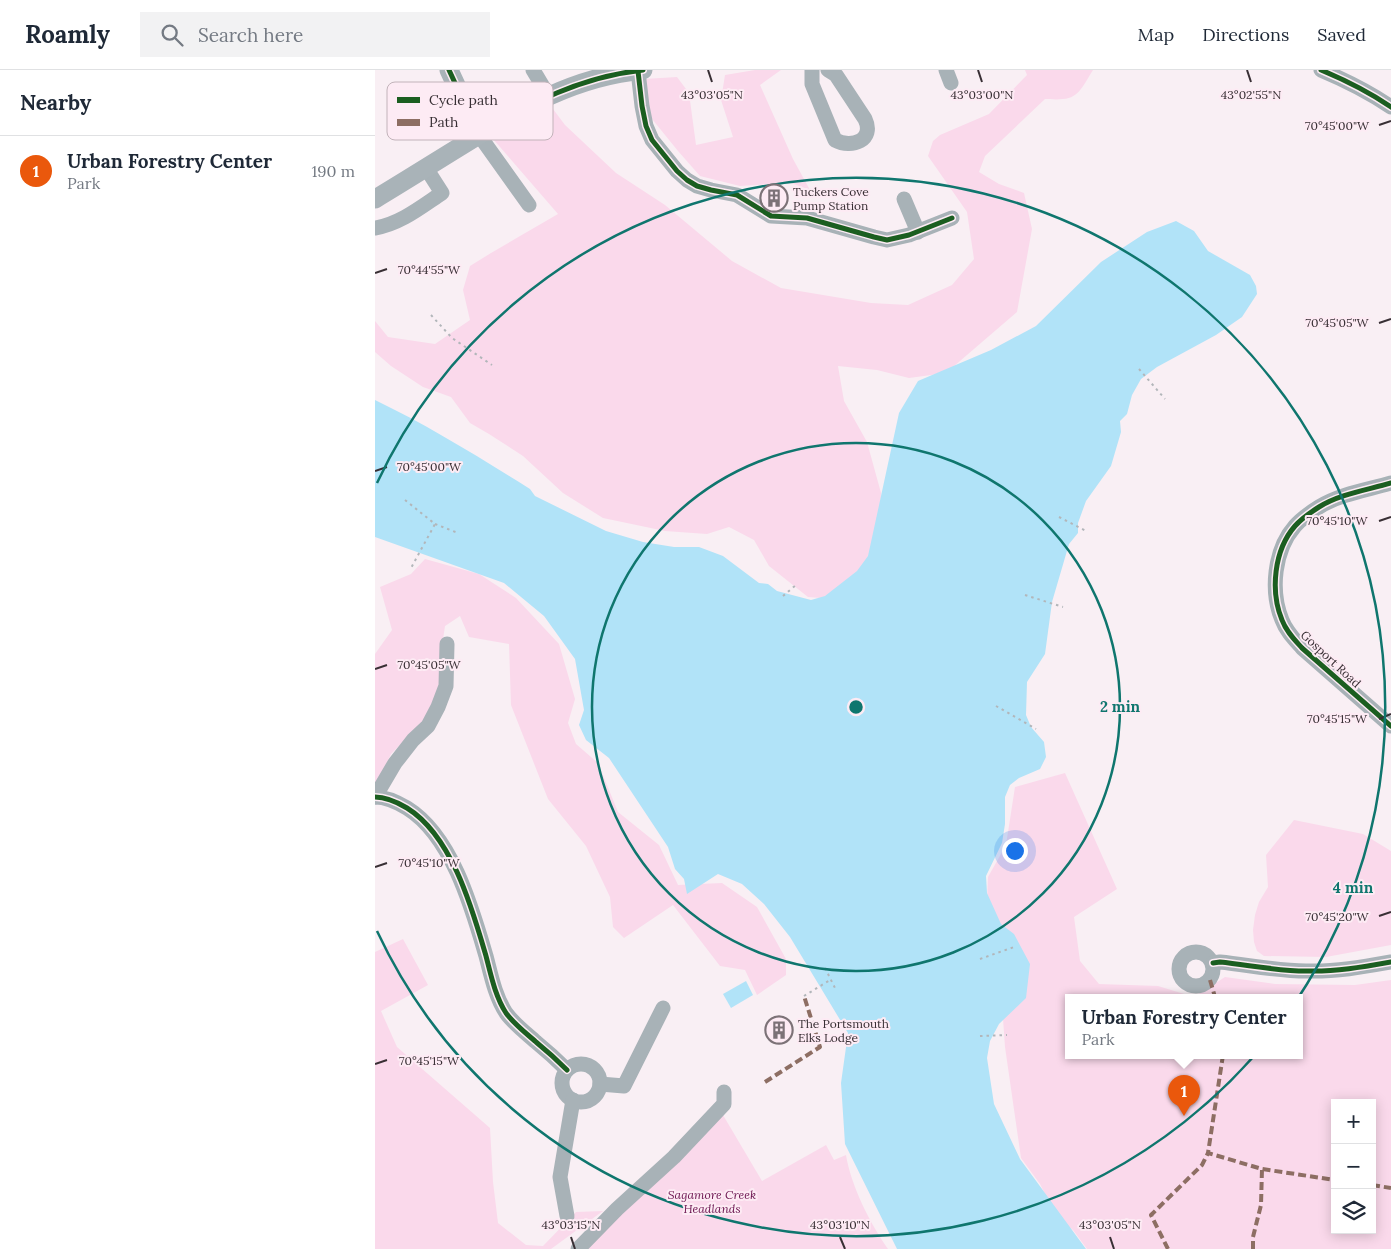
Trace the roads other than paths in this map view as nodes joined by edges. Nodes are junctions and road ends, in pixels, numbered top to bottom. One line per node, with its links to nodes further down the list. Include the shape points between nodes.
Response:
1 (449, 70): 8 (main road)
2 (533, 70): 9 (street)
3 (638, 70): 4 (main road); 10 (main road, via 589,80); 20 (street, via 642,106 652,140 687,180 697,186 737,195 771,216 807,218 887,240)
4 (643, 70)
5 (813, 70): 6 (street, via 812,84 835,140 847,145 858,142 868,131 868,125 835,75)
6 (828, 70)
7 (1321, 70): 11 (street)
8 (455, 82)
9 (540, 82)
10 (553, 94)
11 (1391, 107)
12 (471, 140): 14 (main road)
13 (483, 140): 17 (street)
14 (426, 168): 15 (main road); 19 (street, via 442,193 401,220)
15 (375, 199)
16 (904, 199): 20 (street)
17 (529, 205)
18 (952, 218): 20 (street)
19 (375, 228)
20 (917, 232)
21 (1391, 483): 23 (street, Gosport Road, via 1331,501 1295,526 1279,557 1276,599 1282,620 1302,648)
22 (447, 644): 24 (street, via 446,686 437,707 428,726 395,764)
23 (1391, 726)
24 (375, 797): 28 (street, via 392,800 418,815 439,840 457,872 476,921 497,995 506,1013)
25 (1391, 962): 26 (street, via 1332,971)
26 (1213, 963)
27 (663, 1008): 29 (street, via 624,1086)
28 (567, 1070): 29 (street, via 580,1064 588,1065 599,1076); 31 (street, via 563,1076 564,1091)
29 (600, 1084): 31 (street, via 592,1098)
30 (724, 1092): 33 (street, via 724,1104)
31 (573, 1100): 32 (street, via 560,1177)
32 (567, 1216)
33 (578, 1249)

